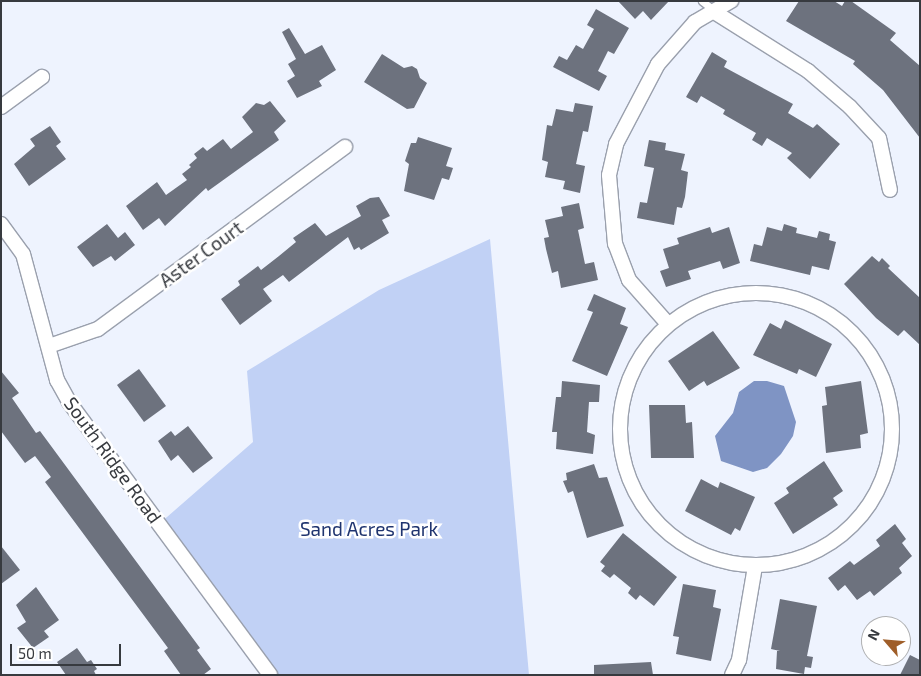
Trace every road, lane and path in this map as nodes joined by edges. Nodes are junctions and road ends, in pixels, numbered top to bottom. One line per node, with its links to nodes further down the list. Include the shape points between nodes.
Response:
1 (702, 1): 3 (lane)
2 (731, 1): 3 (street)
3 (716, 12): 7 (street, via 808,71 850,107 879,138); 9 (street, via 694,22 658,64 616,144 609,175 615,244 629,280)
4 (42, 77): 5 (street)
5 (1, 107)
6 (346, 147): 10 (street, Aster Court, via 98,329)
7 (890, 190)
8 (1, 224): 10 (street, South Ridge Road, via 23,254)
9 (668, 324): 11 (street, via 639,357 621,408 622,458 642,506 675,540 715,560); 11 (street, via 695,306 732,294 785,295 826,311 862,342 886,384 892,438 879,489 847,531 807,556)
10 (49, 346): 12 (street, South Ridge Road, via 57,380 69,402)
11 (755, 566): 13 (street, via 739,660)
12 (270, 675)
13 (732, 675)

